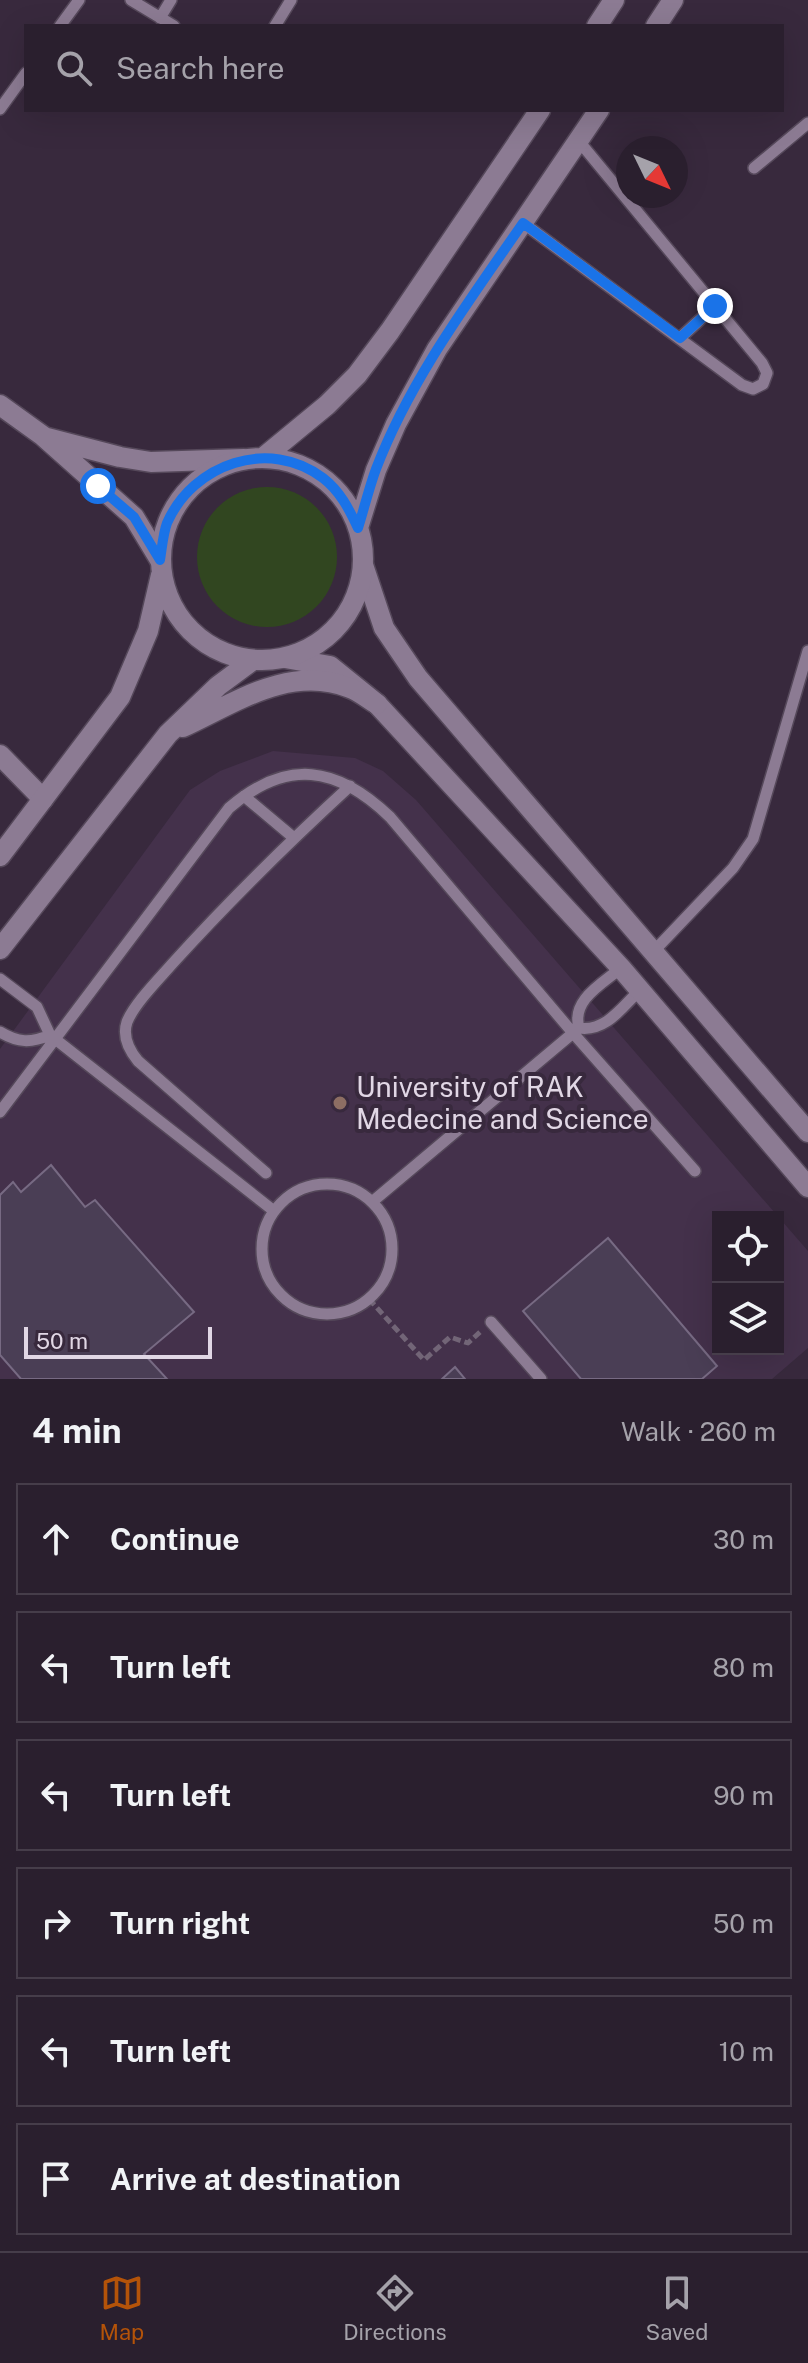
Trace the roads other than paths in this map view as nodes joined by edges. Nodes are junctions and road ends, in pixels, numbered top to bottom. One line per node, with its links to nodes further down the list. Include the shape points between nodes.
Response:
1 (79, 0): 8 (lane)
2 (131, 0): 7 (lane)
3 (171, 0): 7 (lane)
4 (291, 0): 10 (lane)
5 (614, 0): 11 (main road)
6 (673, 0): 12 (main road)
7 (160, 18): 9 (lane)
8 (61, 24)
9 (170, 24)
10 (276, 24)
11 (598, 24)
12 (657, 24)
13 (24, 76): 14 (lane)
14 (0, 109)
15 (539, 112): 25 (main road, via 357,375 327,405)
16 (598, 112): 18 (main road)
17 (808, 123): 19 (lane)
18 (578, 140): 20 (main road); 21 (lane)
19 (754, 168)
20 (523, 223): 22 (lane); 26 (main road, via 437,349 396,424)
21 (715, 306): 22 (lane); 22 (lane, via 765,368 763,384 747,388)
22 (680, 338)
23 (0, 405): 24 (main road)
24 (43, 436): 25 (main road, via 151,462); 28 (main road, via 134,517)
25 (254, 458): 26 (main road, via 294,463 322,477 344,500); 28 (main road, via 211,471 184,494 166,525)
26 (358, 528): 27 (main road)
27 (363, 565): 30 (main road, via 356,597 339,624 314,645); 41 (main road, via 384,628 418,678)
28 (161, 567): 31 (main road, via 172,607 192,633 220,652); 37 (main road, via 148,631 120,697)
29 (808, 651): 41 (lane, via 753,839 733,868)
30 (285, 658): 31 (main road); 32 (main road, via 330,666)
31 (253, 660): 33 (main road)
32 (377, 704): 33 (main road, via 351,688 321,680 265,687); 42 (main road)
33 (168, 734): 40 (main road)
34 (0, 755): 37 (main road)
35 (350, 786): 36 (lane, via 312,774 276,780); 38 (lane); 45 (lane, via 390,817)
36 (244, 796): 38 (lane); 47 (lane, via 216,824)
37 (43, 799): 39 (main road)
38 (294, 838): 51 (lane, via 162,975 127,1022 125,1036 138,1061)
39 (0, 856)
40 (0, 949)
41 (654, 951): 49 (main road)
42 (621, 968): 44 (main road); 45 (lane, via 581,1003)
43 (0, 979): 47 (lane, via 37,1007)
44 (640, 990): 45 (lane, via 604,1024); 52 (main road)
45 (576, 1031): 50 (lane); 53 (lane)
46 (0, 1032): 47 (lane, via 26,1042)
47 (52, 1037): 48 (lane); 54 (lane)
48 (0, 1112)
49 (808, 1132)
50 (695, 1171)
51 (266, 1173)
52 (808, 1187)
53 (372, 1202): 54 (lane, via 332,1184 310,1186 290,1195); 54 (lane, via 390,1233 389,1269 369,1299 354,1308 321,1314 289,1302 267,1276 261,1242)
54 (274, 1211)
55 (491, 1322): 56 (lane)
56 (541, 1379)

